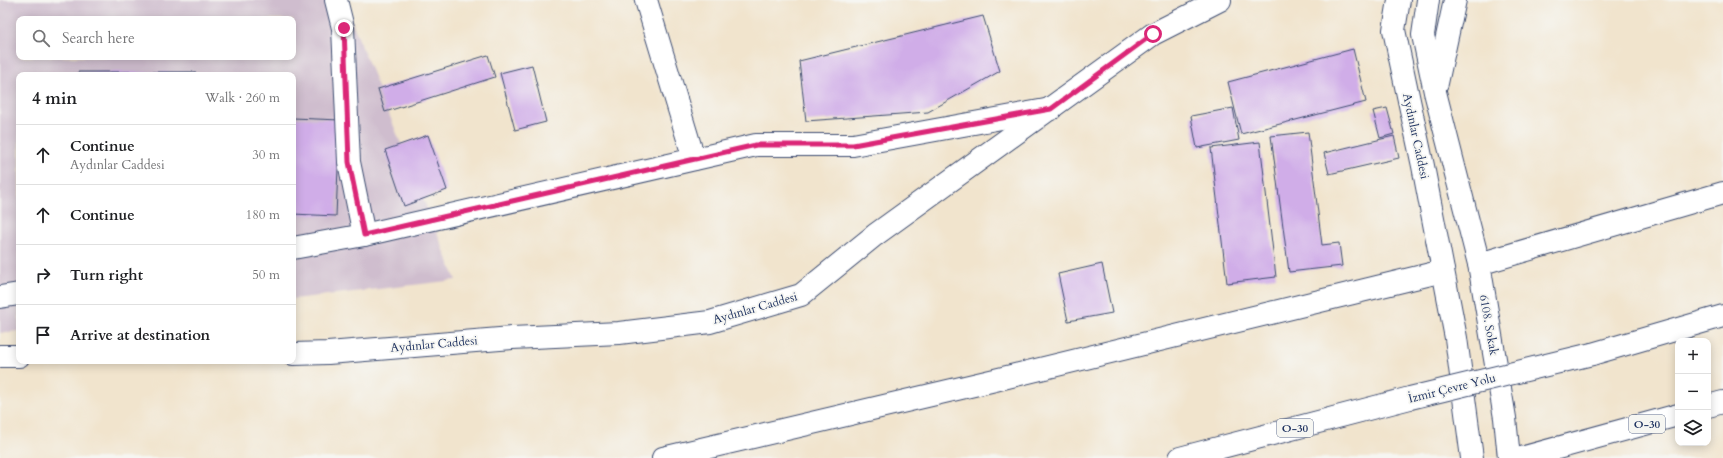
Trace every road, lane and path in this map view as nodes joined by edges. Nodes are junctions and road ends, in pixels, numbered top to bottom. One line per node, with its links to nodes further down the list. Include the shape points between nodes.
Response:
1 (336, 0): 13 (main road, via 344,28 349,162)
2 (646, 0): 11 (main road)
3 (1220, 0): 10 (main road, Aydınlar Caddesi, via 1153,34)
4 (1388, 0): 8 (main road)
5 (1399, 0): 8 (main road, Aydınlar Caddesi)
6 (1428, 0): 9 (main road, via 1423,35)
7 (1455, 0): 9 (main road)
8 (1394, 30): 16 (main road, Aydınlar Caddesi)
9 (1435, 92): 15 (main road)
10 (1051, 109): 11 (main road, via 853,145 756,145); 20 (main road, Aydınlar Caddesi, via 875,235 801,295 710,322 619,333)
11 (694, 159): 13 (main road)
12 (1723, 193): 15 (main road)
13 (364, 235): 14 (main road)
14 (296, 247)
15 (1479, 264): 29 (main road, 6108. Sokak, via 1506,418)
16 (1443, 272): 26 (main road); 28 (main road, via 1456,338)
17 (16, 294): 18 (main road)
18 (0, 297)
19 (1723, 316): 27 (main road, İzmir Çevre Yolu / O-30, bridge, via 1592,354)
20 (296, 354)
21 (0, 356): 22 (main road)
22 (16, 356)
23 (1723, 402): 24 (main road)
24 (1711, 405)
25 (1675, 416): 30 (main road, O-30)
26 (663, 458)
27 (1180, 458)
28 (1472, 458)
29 (1509, 458)
30 (1522, 458)

